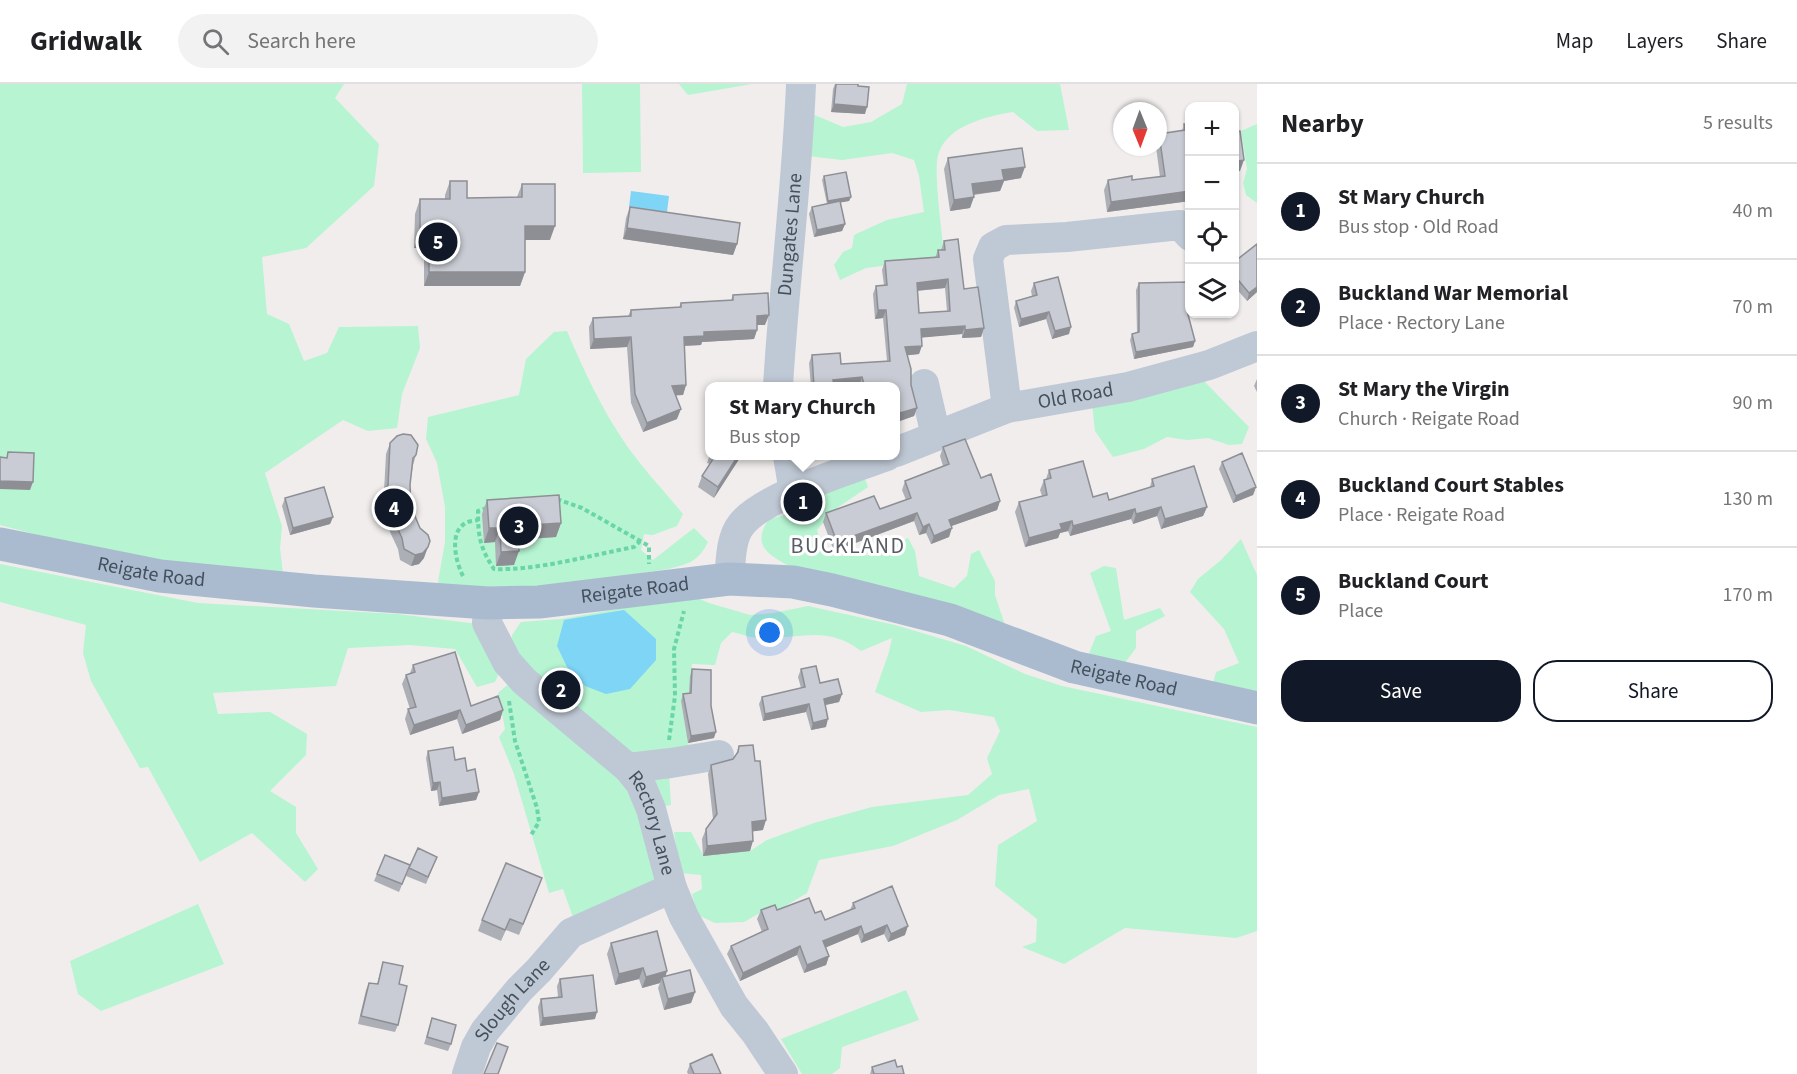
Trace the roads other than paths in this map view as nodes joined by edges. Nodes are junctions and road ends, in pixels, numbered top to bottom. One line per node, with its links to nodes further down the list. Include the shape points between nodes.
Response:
1 (801, 84): 4 (street, Dungates Lane)
2 (1185, 230): 6 (street, via 1180,225 1006,240 993,247 988,259)
3 (1257, 346): 6 (street, Old Road, via 1209,365 1128,387)
4 (778, 382)
5 (924, 384): 7 (street)
6 (1007, 408): 7 (street, Old Road)
7 (936, 436): 8 (street, Old Road)
8 (900, 450)
9 (789, 460): 11 (street)
10 (877, 460): 11 (street)
11 (795, 492): 13 (street, via 753,512 739,526 731,552)
12 (0, 544): 14 (main road, Reigate Road, via 160,576)
13 (729, 579): 14 (main road, Reigate Road, via 539,602); 15 (main road, Reigate Road, via 793,582 832,590 950,620 1074,667)
14 (488, 603): 17 (street, Rectory Lane, via 487,623 507,662 524,681)
15 (1257, 708)
16 (719, 755): 17 (street)
17 (628, 768): 18 (street, Rectory Lane, via 640,783 651,809)
18 (672, 888): 19 (street, Slough Lane, via 572,933 485,1031); 20 (street, Rectory Lane, via 734,1005)
19 (467, 1074)
20 (783, 1074)

